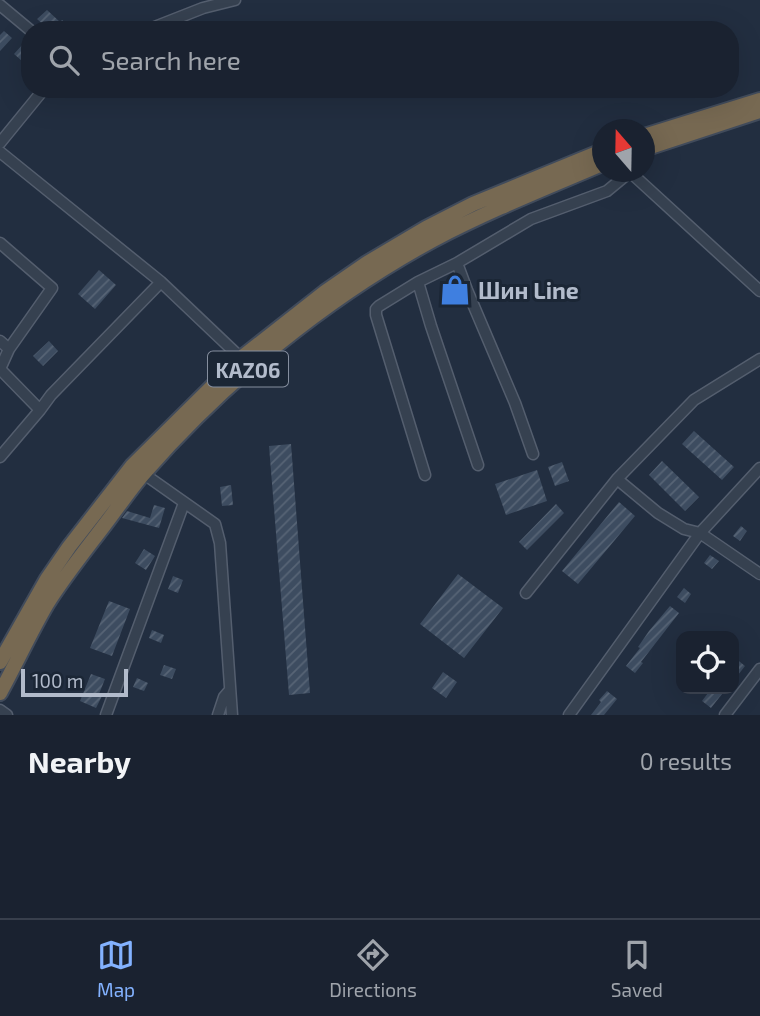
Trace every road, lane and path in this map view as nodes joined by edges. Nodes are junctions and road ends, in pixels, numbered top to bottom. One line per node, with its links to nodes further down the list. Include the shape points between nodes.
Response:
1 (235, 0): 3 (street)
2 (0, 5): 4 (street)
3 (170, 21)
4 (21, 22)
5 (37, 98): 9 (street)
6 (760, 100): 8 (highway)
7 (760, 111): 10 (highway)
8 (655, 133)
9 (0, 144)
10 (655, 146)
11 (0, 152): 18 (street)
12 (592, 155): 23 (highway, KАZ06, via 473,204 390,249 325,292)
13 (592, 169): 30 (highway, KАZ06, via 433,240 333,303 258,360)
14 (618, 182): 17 (street, via 607,191 531,219)
15 (641, 182): 20 (street)
16 (0, 243): 22 (street, via 52,288)
17 (457, 263): 19 (street); 26 (street)
18 (161, 282): 23 (street); 25 (street)
19 (418, 282): 28 (street); 31 (street, via 379,306 376,315)
20 (760, 291)
21 (0, 341): 22 (street)
22 (9, 349): 25 (street, via 0,369)
23 (241, 358): 37 (highway, KАZ06, via 132,466)
24 (760, 359): 32 (street, via 694,400)
25 (40, 410): 27 (street)
26 (533, 454)
27 (0, 457)
28 (478, 465)
29 (760, 468): 34 (street)
30 (144, 474): 33 (street); 41 (highway, KАZ06, via 48,604)
31 (425, 475)
32 (617, 479): 34 (street, via 658,513); 36 (street)
33 (184, 503): 40 (street, via 215,524 220,544); 44 (street)
34 (700, 533): 35 (street); 47 (street)
35 (760, 574)
36 (526, 593)
37 (4, 641): 38 (highway, KАZ06)
38 (0, 662)
39 (760, 669): 48 (street)
40 (230, 690): 45 (street); 46 (street)
41 (0, 694)
42 (0, 710): 43 (street)
43 (7, 715)
44 (106, 715)
45 (218, 715)
46 (232, 715)
47 (569, 715)
48 (725, 715)

